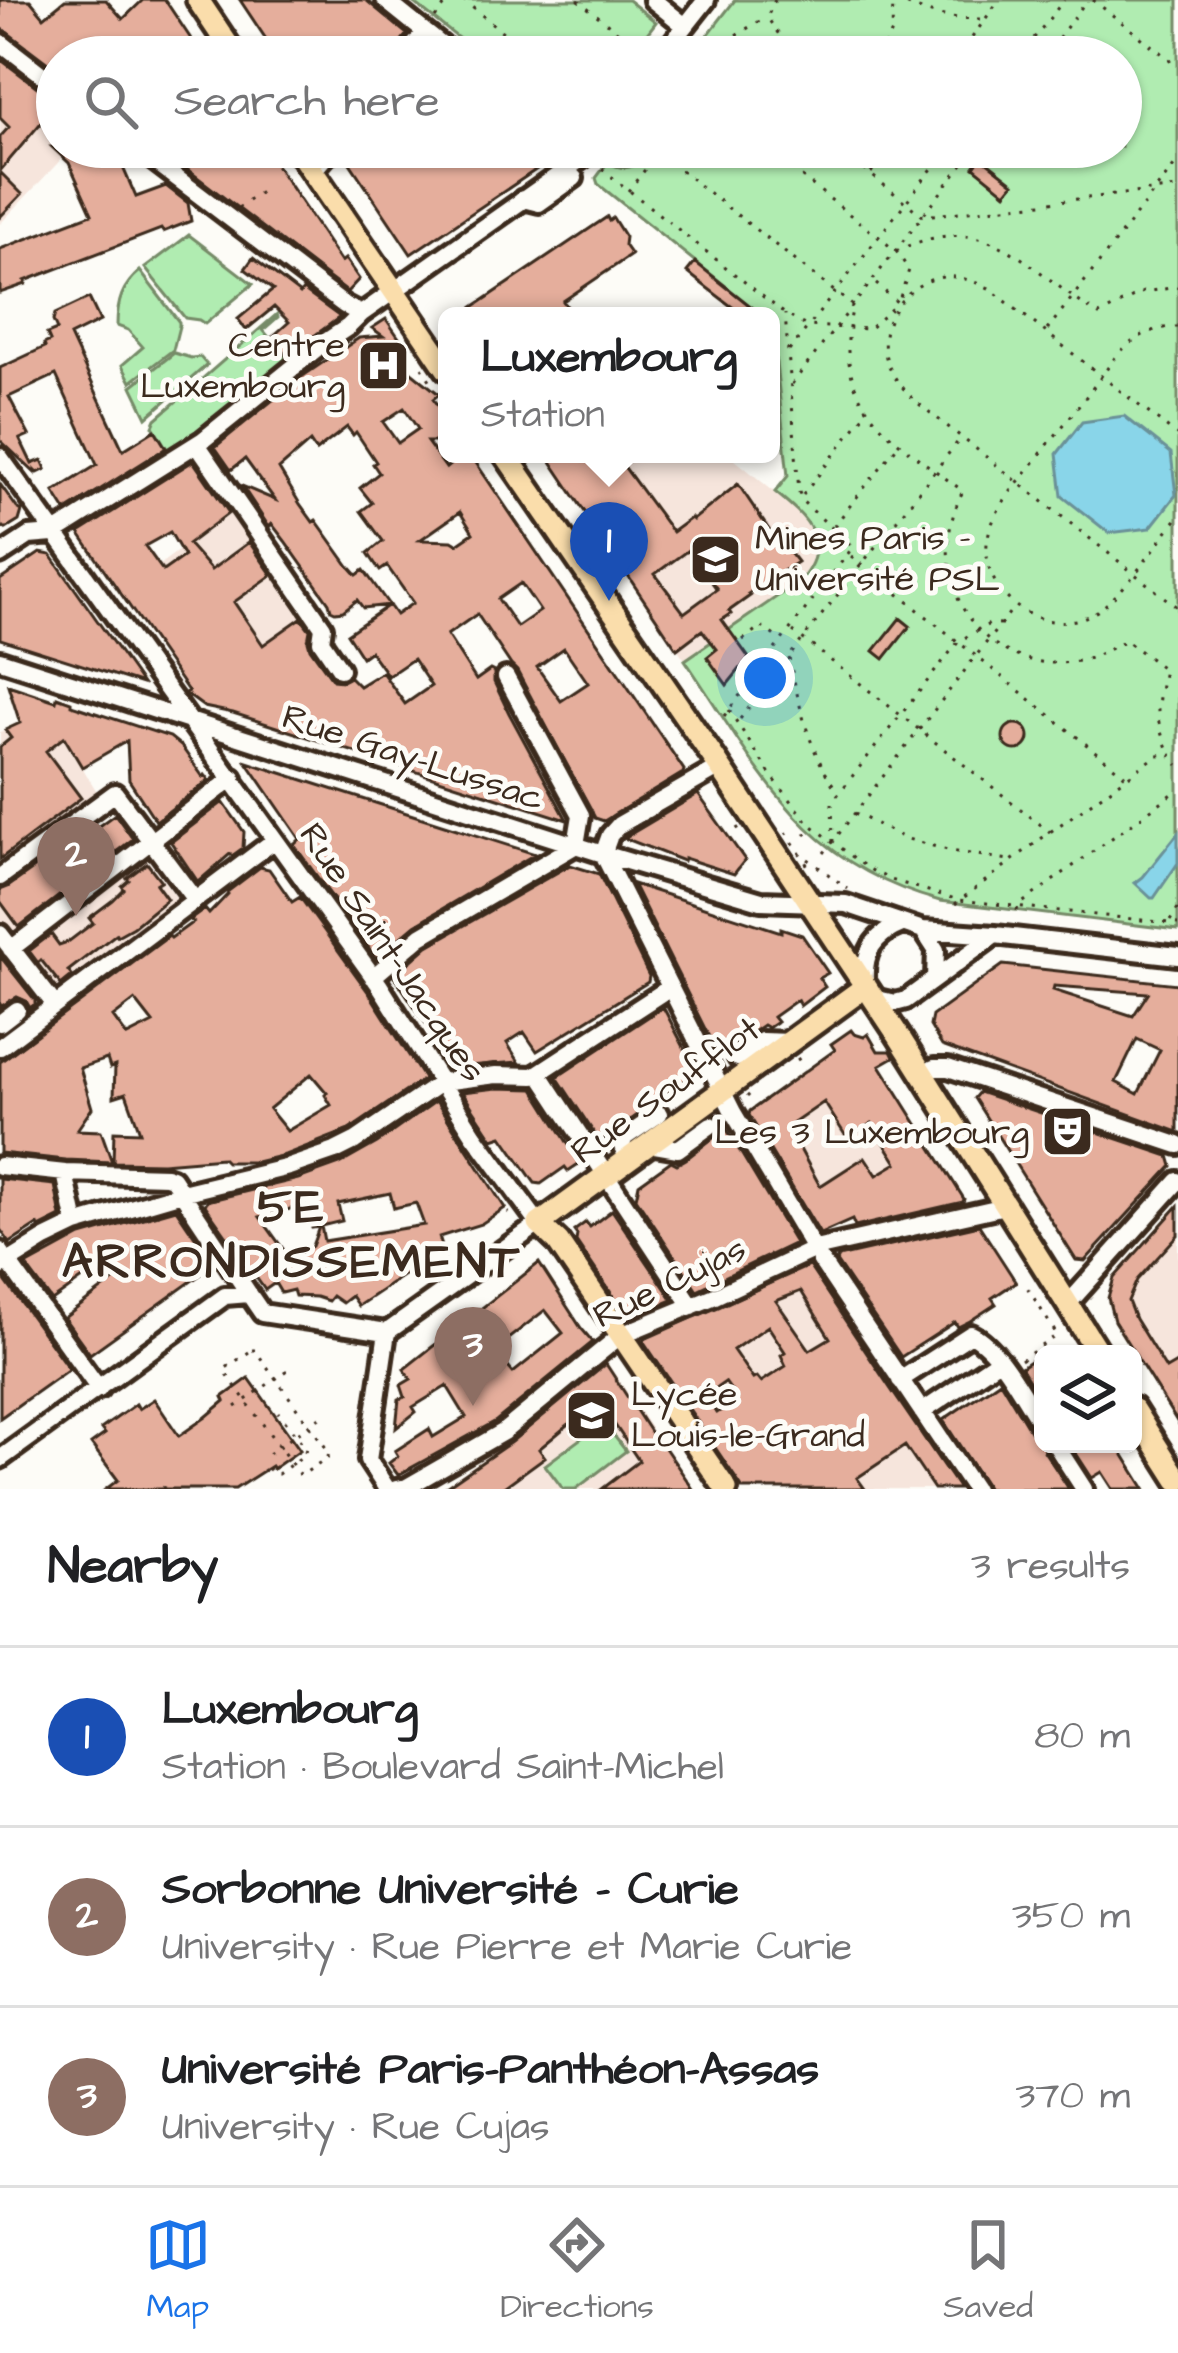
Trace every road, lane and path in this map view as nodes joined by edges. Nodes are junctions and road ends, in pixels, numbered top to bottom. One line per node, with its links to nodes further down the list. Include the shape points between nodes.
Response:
1 (198, 0): 17 (main road)
2 (385, 0): 15 (street)
3 (449, 0): 15 (path)
4 (463, 0): 20 (path)
5 (578, 0): 21 (path)
6 (653, 0): 16 (street)
7 (775, 0): 13 (path)
8 (895, 0): 14 (path, via 929,15); 25 (path)
9 (999, 0): 14 (path)
10 (1064, 0): 27 (path)
11 (1090, 0): 28 (path); 29 (path)
12 (712, 5): 16 (street)
13 (767, 17): 23 (path); 24 (path)
14 (986, 20): 26 (path)
15 (429, 26): 18 (street); 19 (street)
16 (686, 26): 22 (street)
17 (222, 36)
18 (421, 36)
19 (438, 36)
20 (508, 36)
21 (623, 36)
22 (678, 36)
23 (735, 36)
24 (780, 36)
25 (891, 36)
26 (974, 36)
27 (1036, 36)
28 (1061, 36)
29 (1138, 36)
30 (1142, 39): 32 (path)
31 (0, 43): 33 (street)
32 (1178, 66)
33 (36, 70)
34 (1178, 161): 52 (path)
35 (163, 168): 56 (street)
36 (309, 168): 47 (main road)
37 (316, 168): 47 (street)
38 (560, 168): 54 (street)
39 (646, 168): 53 (path)
40 (677, 168): 63 (path)
41 (791, 168): 58 (path)
42 (862, 168): 48 (path)
43 (874, 168): 48 (path)
44 (933, 168): 55 (path)
45 (960, 168): 57 (path)
46 (602, 169): 53 (path)
47 (312, 172): 62 (main road)
48 (870, 174): 55 (path)
49 (574, 178): 54 (street, via 539,203)
50 (1178, 188): 52 (path)
51 (265, 189): 56 (path)
52 (1155, 190): 57 (path); 64 (path)
53 (628, 191): 67 (path)
54 (523, 199): 62 (street)
55 (906, 202): 57 (path); 58 (path)
56 (226, 216): 69 (street)
57 (923, 216): 59 (path)
58 (878, 237): 59 (path); 63 (path)
59 (896, 251): 60 (path); 64 (path, via 925,238 976,237 1023,257); 65 (path, via 909,270)
60 (873, 281): 65 (path); 66 (path)
61 (1178, 287): 64 (path, via 1143,292 1101,314)
62 (394, 291): 69 (street); 78 (main road)
63 (836, 292): 66 (path); 71 (path)
64 (1073, 295): 75 (path)
65 (898, 303): 74 (path, via 869,329); 75 (path, via 922,283 968,279); 84 (path, via 886,361 914,400)
66 (854, 306): 73 (path); 74 (path)
67 (775, 307)
68 (780, 310): 70 (path)
69 (361, 314): 86 (street)
70 (785, 314): 71 (path); 76 (path)
71 (808, 326): 73 (path); 76 (path)
72 (1178, 327): 80 (path, via 1133,340)
73 (836, 328): 74 (path); 81 (path)
74 (848, 328): 82 (path, via 849,365)
75 (1046, 331): 80 (path)
76 (788, 352): 81 (path)
77 (422, 368): 79 (path)
78 (438, 372)
79 (438, 374)
80 (1102, 376): 83 (path); 90 (path)
81 (790, 385): 91 (path)
82 (868, 411): 85 (path); 91 (path)
83 (1178, 436)
84 (962, 438): 89 (path); 90 (path)
85 (901, 442): 89 (path); 93 (path)
86 (197, 444): 94 (street); 112 (street, via 323,627 321,641)
87 (0, 457): 94 (street, Rue Saint-Jacques)
88 (511, 463): 124 (main road)
89 (936, 471): 97 (path); 103 (path, via 963,490 946,558 959,604)
90 (1018, 482): 98 (path); 99 (path, via 989,533 987,554)
91 (801, 497): 93 (path)
92 (1178, 517): 98 (path)
93 (833, 527): 96 (path, via 853,547)
94 (53, 533): 95 (street, via 29,536); 119 (street, Rue Saint-Jacques)
95 (0, 555)
96 (849, 555): 97 (path); 102 (path)
97 (862, 565): 104 (path); 107 (path)
98 (1133, 573): 99 (path, via 1110,601 1072,621); 100 (path)
99 (1014, 607): 101 (path)
100 (1178, 608)
101 (1001, 624): 103 (path); 105 (path)
102 (792, 630): 104 (path); 108 (path)
103 (980, 630): 105 (path); 107 (path)
104 (803, 639): 110 (path); 118 (path)
105 (989, 639): 109 (path); 122 (path, via 1060,662 1125,640 1164,669 1158,728)
106 (742, 640): 108 (path, via 761,626)
107 (958, 640): 109 (path); 118 (path)
108 (782, 642): 116 (path)
109 (977, 655): 121 (path); 125 (path)
110 (788, 658): 120 (path); 128 (path, via 808,736)
111 (0, 660): 115 (street, Rue Gay-Lussac)
112 (340, 669)
113 (0, 671): 115 (street, via 37,683)
114 (506, 676): 138 (street, via 580,815)
115 (64, 681): 119 (street, Rue Gay-Lussac)
116 (729, 710): 117 (path); 120 (path)
117 (724, 716)
118 (900, 716): 121 (path); 128 (path)
119 (190, 722): 126 (street, Rue Saint-Jacques); 138 (street, Rue Gay-Lussac)
120 (738, 722): 137 (path, via 787,799)
121 (919, 730): 129 (path); 131 (path)
122 (1170, 754): 123 (path); 125 (path)
123 (1178, 765)
124 (720, 767): 139 (street, via 619,825); 146 (main road)
125 (1127, 777): 131 (path)
126 (233, 778): 134 (street, Rue Saint-Jacques); 135 (street)
127 (1178, 790): 147 (path)
128 (839, 794): 137 (path)
129 (855, 813): 137 (path); 142 (path, via 904,838)
130 (737, 827): 133 (path)
131 (1050, 832): 142 (path)
132 (805, 833): 136 (path)
133 (743, 836)
134 (275, 840): 144 (street); 157 (street, Rue Saint-Jacques)
135 (151, 841): 143 (street, via 115,793); 144 (street); 155 (street)
136 (813, 841)
137 (833, 842): 140 (path); 145 (path, via 890,880)
138 (576, 845): 139 (street, Rue Gay-Lussac); 157 (street, via 421,936)
139 (603, 854): 146 (street, Rue Gay-Lussac, via 761,902); 159 (street)
140 (824, 854)
141 (802, 856): 149 (path, via 851,891)
142 (1011, 861): 145 (path)
143 (0, 877)
144 (195, 900): 161 (street)
145 (957, 902): 147 (path)
146 (809, 904): 149 (street, Rue Gay-Lussac); 160 (main road)
147 (1018, 908): 150 (path)
148 (1178, 908): 150 (path)
149 (862, 910): 152 (street, Rue Gay-Lussac)
150 (1169, 923): 151 (path)
151 (1178, 924)
152 (902, 925): 153 (street); 160 (street, via 872,944 864,965)
153 (923, 930): 154 (street); 158 (street, via 936,950)
154 (995, 935): 156 (street); 158 (street)
155 (6, 942): 161 (street)
156 (1178, 956)
157 (373, 977): 169 (street, Rue Saint-Jacques)
158 (935, 979): 160 (street, via 906,1000)
159 (669, 988): 167 (street); 170 (street)
160 (878, 996): 165 (main road, Rue Soufflot); 168 (main road)
161 (55, 1005): 164 (street)
162 (17, 1010): 163 (street)
163 (0, 1023)
164 (0, 1047)
165 (797, 1052): 166 (street, via 762,1041); 170 (main road, Rue Soufflot)
166 (738, 1058)
167 (539, 1073): 169 (street); 178 (street)
168 (922, 1075): 174 (street, via 948,1068); 181 (main road)
169 (442, 1082): 180 (street, via 335,1151); 183 (street, Rue Saint-Jacques)
170 (721, 1091): 173 (main road, Rue Soufflot); 184 (street)
171 (659, 1114): 175 (street, via 624,1138)
172 (711, 1125): 173 (street, via 678,1148)
173 (649, 1144): 175 (main road, Rue Soufflot)
174 (1178, 1145)
175 (627, 1159): 178 (main road, Rue Soufflot)
176 (0, 1166): 177 (street)
177 (65, 1173): 180 (street, via 166,1176); 182 (street)
178 (606, 1174): 183 (main road, Rue Soufflot); 189 (street)
179 (1178, 1181): 188 (street)
180 (182, 1193): 182 (street); 187 (street)
181 (1005, 1206): 184 (street, Rue Cujas); 188 (main road)
182 (76, 1224): 185 (street)
183 (538, 1224): 190 (street, Rue Soufflot); 191 (main road, Rue Saint-Jacques)
184 (814, 1249): 189 (street, Rue Cujas); 195 (street)
185 (3, 1260): 197 (street)
186 (1027, 1287): 193 (path, via 1057,1335)
187 (249, 1294): 190 (street, via 262,1313); 197 (street, via 224,1297)
188 (1067, 1305): 192 (main road)
189 (692, 1306): 191 (street, Rue Cujas)
190 (394, 1327): 212 (street, via 368,1460)
191 (622, 1335): 213 (street, Rue Cujas, via 503,1432); 214 (main road, Rue Saint-Jacques)
192 (1093, 1345)
193 (1006, 1368): 195 (street, via 971,1334); 201 (street); 203 (street)
194 (288, 1370): 196 (path)
195 (896, 1374): 203 (street)
196 (276, 1378): 198 (path); 198 (path, via 256,1350 226,1368); 205 (path)
197 (99, 1389): 209 (street)
198 (245, 1401): 199 (path); 206 (path)
199 (236, 1407)
200 (278, 1412): 210 (path, via 306,1448 278,1474)
201 (1034, 1413)
202 (321, 1416): 205 (path)
203 (927, 1418): 215 (street)
204 (1142, 1422): 211 (main road)
205 (309, 1425): 206 (path); 206 (path, via 328,1457 302,1475)
206 (279, 1447): 208 (path)
207 (1060, 1453): 216 (street)
208 (269, 1454)
209 (0, 1459)
210 (268, 1468)
211 (1178, 1480)
212 (387, 1489)
213 (396, 1489)
214 (727, 1489)
215 (974, 1489)
216 (1084, 1489)

